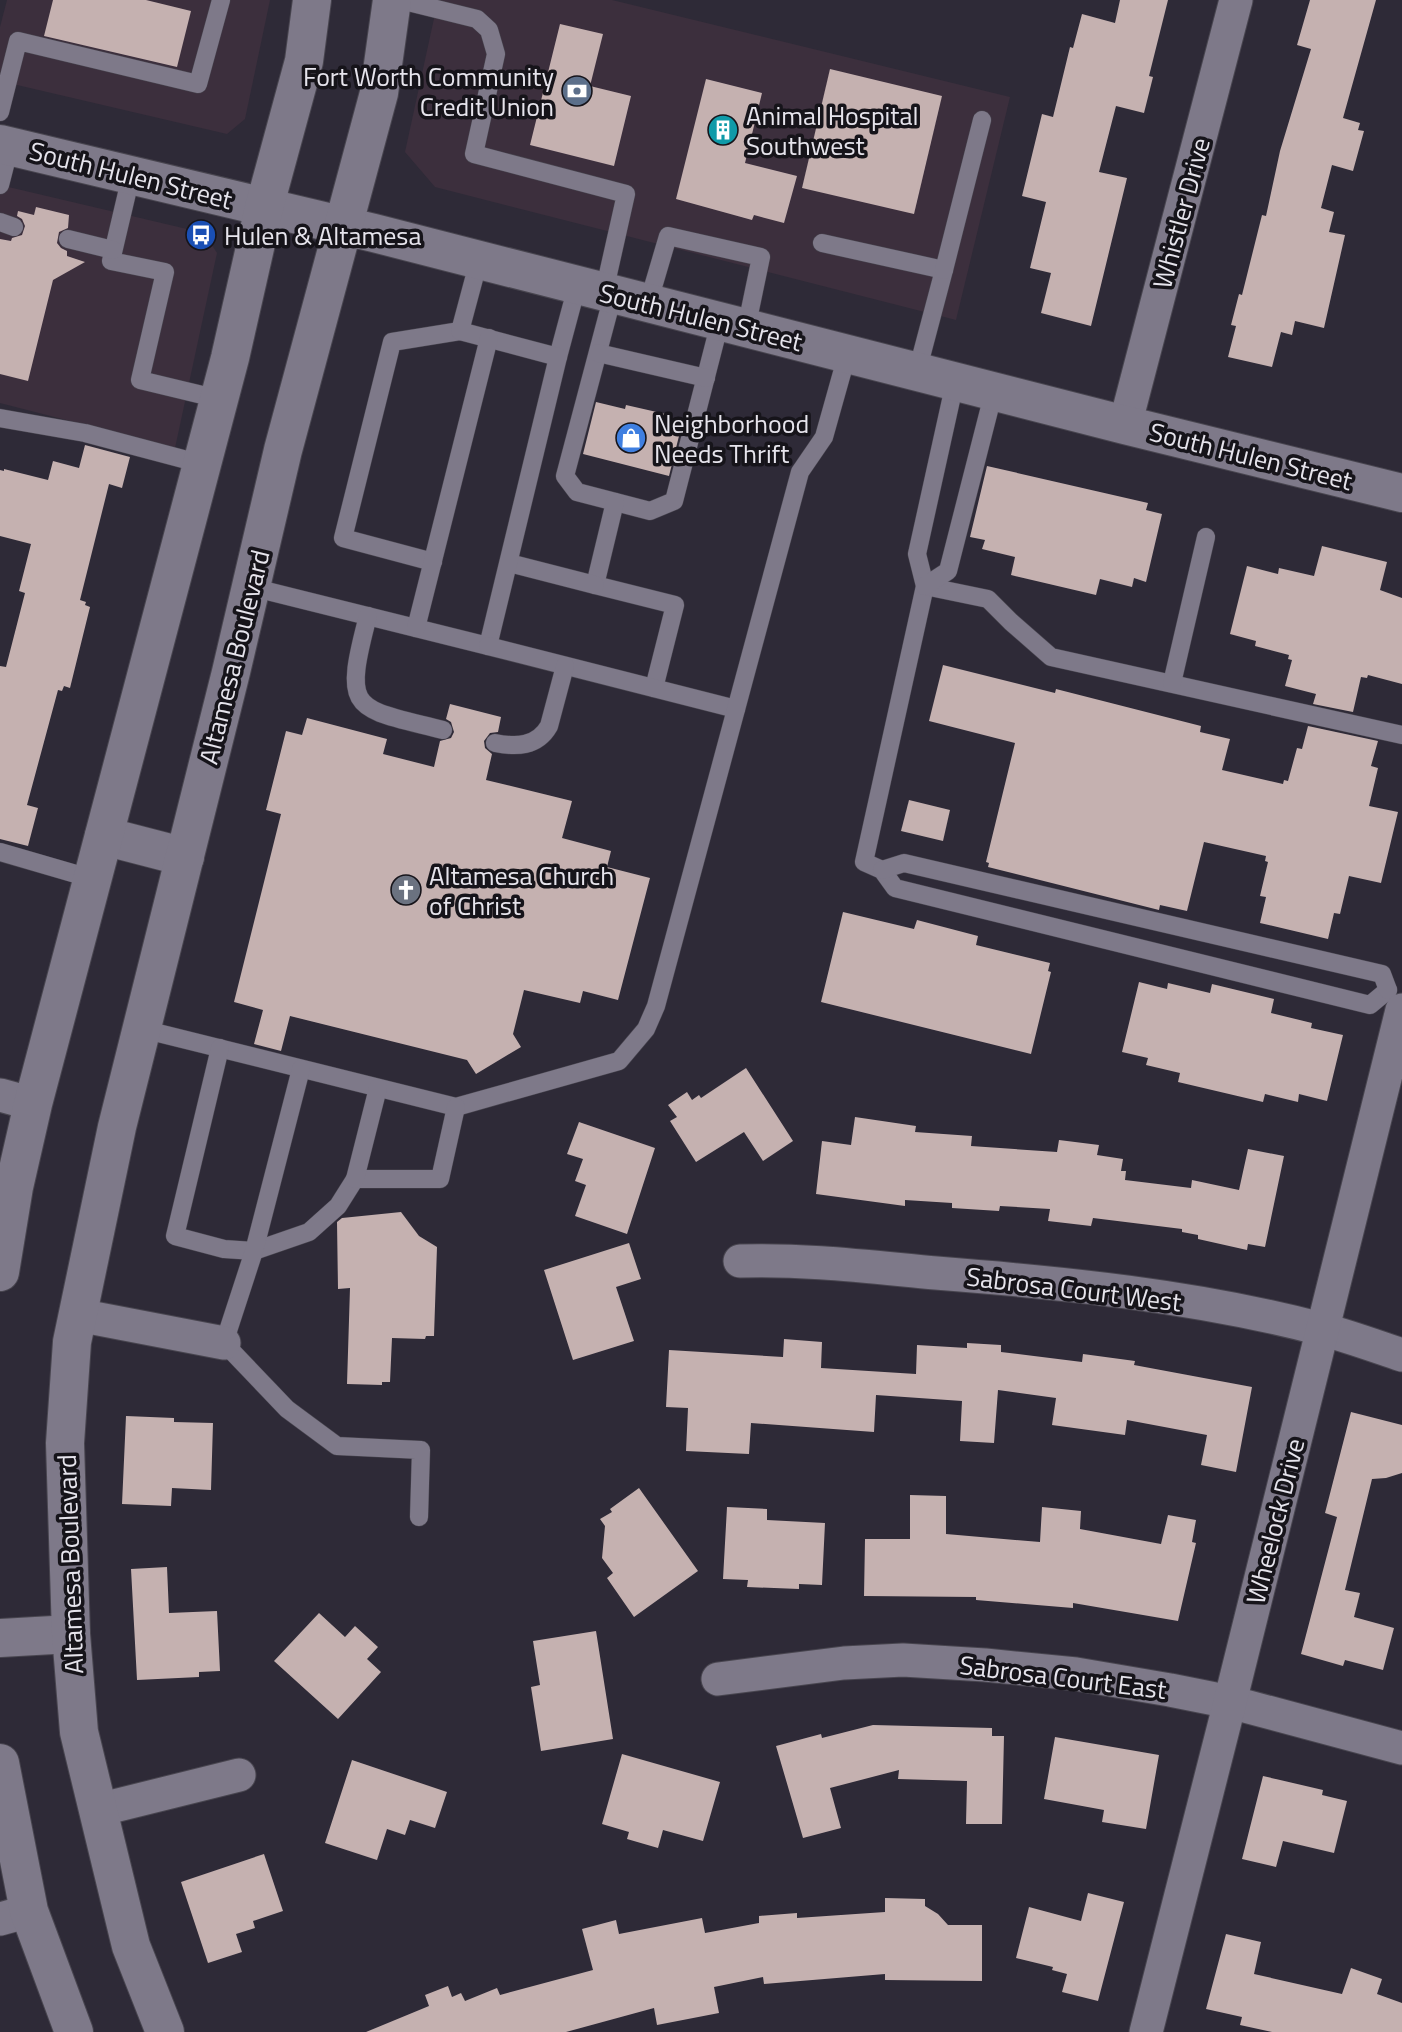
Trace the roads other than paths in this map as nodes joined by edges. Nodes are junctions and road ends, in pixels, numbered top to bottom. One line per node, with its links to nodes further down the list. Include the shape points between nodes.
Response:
1 (221, 0): 7 (lane, via 198,84 18,41)
2 (312, 0): 10 (main road, via 304,61)
3 (393, 0): 11 (main road, Altamesa Boulevard, via 379,93)
4 (400, 0): 17 (lane, via 477,19 489,30 496,54 474,154 626,194)
5 (1236, 0): 30 (street, Whistler Drive)
6 (982, 120): 16 (lane)
7 (3, 134): 8 (main road, South Hulen Street); 9 (lane)
8 (131, 176): 10 (main road, South Hulen Street); 14 (lane)
9 (0, 185)
10 (264, 208): 11 (main road, South Hulen Street); 28 (main road)
11 (344, 226): 15 (main road, South Hulen Street); 39 (main road, Altamesa Boulevard)
12 (68, 239): 14 (lane)
13 (822, 243): 16 (lane)
14 (113, 250): 28 (lane, via 111,261 165,272 140,380)
15 (479, 260): 17 (main road, South Hulen Street); 19 (lane)
16 (944, 270): 24 (lane)
17 (610, 294): 18 (main road, South Hulen Street); 18 (lane, via 668,236 761,257); 21 (lane); 23 (lane)
18 (733, 325): 22 (main road, South Hulen Street); 25 (lane)
19 (460, 331): 20 (lane); 35 (lane, via 392,342 343,538)
20 (489, 338): 23 (lane); 35 (lane)
21 (598, 353): 25 (lane); 33 (lane, via 565,476 577,492)
22 (847, 355): 24 (main road, South Hulen Street); 46 (lane, via 824,437 800,472)
23 (558, 357): 36 (lane)
24 (917, 372): 26 (main road, South Hulen Street)
25 (706, 378): 33 (lane, via 674,501 650,511)
26 (955, 382): 27 (main road, South Hulen Street); 38 (lane, via 916,554)
27 (994, 391): 30 (main road, South Hulen Street); 38 (lane, via 948,570)
28 (219, 398): 31 (main road)
29 (0, 418): 31 (lane, via 85,433)
30 (1125, 425): 32 (main road, South Hulen Street)
31 (202, 464): 50 (main road)
32 (1402, 493)
33 (615, 502): 37 (lane)
34 (1206, 537): 44 (lane)
35 (433, 562): 41 (lane)
36 (509, 563): 37 (lane); 42 (lane)
37 (595, 585): 45 (lane, via 675,605)
38 (925, 586): 44 (lane, via 988,599 1051,657); 53 (lane, via 864,862)
39 (251, 587): 40 (lane); 52 (main road, Altamesa Boulevard)
40 (368, 616): 41 (lane); 47 (lane, via 355,671 359,699 377,713)
41 (416, 628): 42 (lane)
42 (488, 646): 43 (lane)
43 (565, 666): 45 (lane); 49 (lane, via 544,735 527,745)
44 (1172, 683): 48 (lane)
45 (654, 688): 46 (lane)
46 (736, 709): 61 (lane, via 646,1029 619,1061)
47 (443, 730)
48 (1402, 735)
49 (495, 743)
50 (104, 836): 52 (main road); 54 (main road)
51 (8, 855): 54 (lane)
52 (185, 856): 56 (main road, Altamesa Boulevard)
53 (882, 870): 55 (lane, via 895,887 1370,1005); 55 (lane, via 904,863 1382,974)
54 (93, 879): 60 (main road)
55 (1397, 998): 67 (street, Wheelock Drive)
56 (142, 1029): 57 (lane); 66 (main road, Altamesa Boulevard)
57 (220, 1048): 58 (lane); 63 (lane, via 175,1236 224,1249)
58 (301, 1069): 59 (lane); 63 (lane)
59 (378, 1088): 61 (lane); 62 (lane)
60 (17, 1100): 65 (main road, via 14,1187)
61 (456, 1107): 62 (lane, via 439,1179)
62 (355, 1179): 63 (lane, via 338,1206 309,1232)
63 (254, 1251): 68 (lane)
64 (740, 1261): 67 (street, Sabrosa Court West, via 790,1260 1009,1279 1133,1294)
65 (0, 1272)
66 (78, 1315): 68 (street); 71 (main road, Altamesa Boulevard, via 65,1443)
67 (1322, 1329): 69 (street, Sabrosa Court West); 74 (street, Wheelock Drive)
68 (224, 1343): 70 (lane, via 287,1409 337,1446 421,1450)
69 (1402, 1354)
70 (419, 1517)
71 (71, 1633): 72 (main road); 78 (main road, Altamesa Boulevard, via 79,1732)
72 (0, 1638)
73 (718, 1679): 74 (street, Sabrosa Court East, via 903,1660 1076,1674)
74 (1230, 1702): 75 (street, Sabrosa Court East); 82 (street, Wheelock Drive)
75 (1402, 1748)
76 (0, 1763): 79 (main road)
77 (239, 1774): 78 (street)
78 (98, 1810): 81 (main road, Altamesa Boulevard, via 131,1946)
79 (14, 1915): 80 (main road)
80 (74, 2032)
81 (165, 2032)
82 (1146, 2032)

